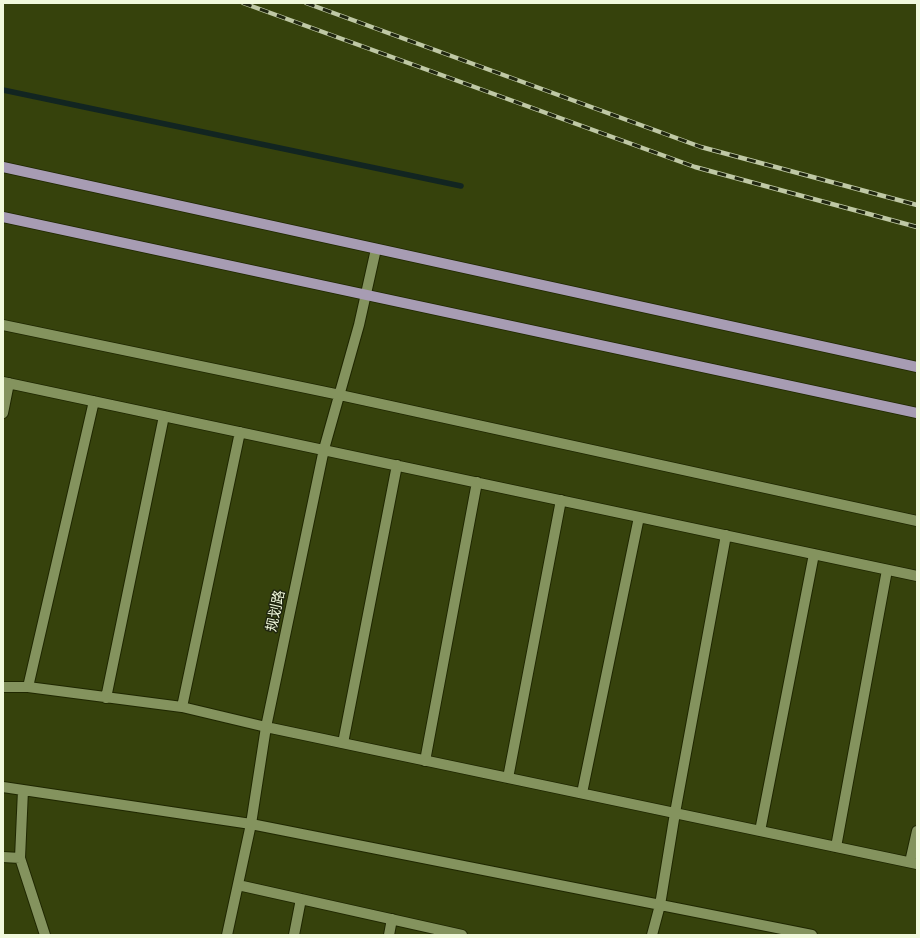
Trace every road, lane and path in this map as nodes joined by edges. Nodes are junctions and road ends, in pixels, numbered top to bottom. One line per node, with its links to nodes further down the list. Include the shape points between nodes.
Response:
1 (3, 168): 3 (main road)
2 (3, 217): 4 (main road)
3 (376, 249): 4 (street, 规划路); 6 (main road)
4 (366, 296): 8 (street, 规划路); 11 (main road)
5 (3, 325): 8 (street)
6 (917, 367)
7 (6, 383): 9 (street); 10 (street)
8 (340, 395): 14 (street, 规划路); 19 (street)
9 (94, 401): 12 (street); 25 (street)
10 (3, 413)
11 (917, 413)
12 (164, 416): 13 (street); 26 (street)
13 (240, 432): 14 (street); 27 (street)
14 (324, 449): 15 (street); 28 (street, 规划路)
15 (397, 465): 16 (street); 29 (street)
16 (477, 482): 17 (street); 30 (street)
17 (561, 500): 18 (street); 31 (street)
18 (639, 517): 20 (street); 34 (street)
19 (917, 521)
20 (726, 535): 21 (street); 35 (street)
21 (814, 554): 22 (street); 37 (street)
22 (887, 570): 23 (street); 39 (street)
23 (917, 576)
24 (3, 687): 25 (street)
25 (28, 687): 26 (street)
26 (106, 698): 27 (street)
27 (182, 707): 28 (street)
28 (266, 728): 29 (street); 36 (street, 规划路)
29 (343, 743): 30 (street)
30 (425, 761): 31 (street)
31 (508, 778): 34 (street)
32 (3, 787): 33 (street)
33 (24, 790): 36 (street); 41 (street)
34 (582, 793): 35 (street)
35 (675, 813): 37 (street); 45 (street)
36 (251, 824): 43 (street, 规划路); 45 (street)
37 (760, 831): 39 (street)
38 (917, 831): 42 (street)
39 (836, 847): 42 (street)
40 (3, 857): 41 (street)
41 (20, 858): 47 (street)
42 (914, 863)
43 (238, 885): 44 (street); 48 (street, 规划路)
44 (301, 899): 46 (street); 49 (street)
45 (660, 905): 52 (street); 53 (street)
46 (392, 919): 50 (street); 51 (street)
47 (45, 935)
48 (227, 935)
49 (294, 935)
50 (389, 935)
51 (462, 935)
52 (652, 935)
53 (812, 935)

